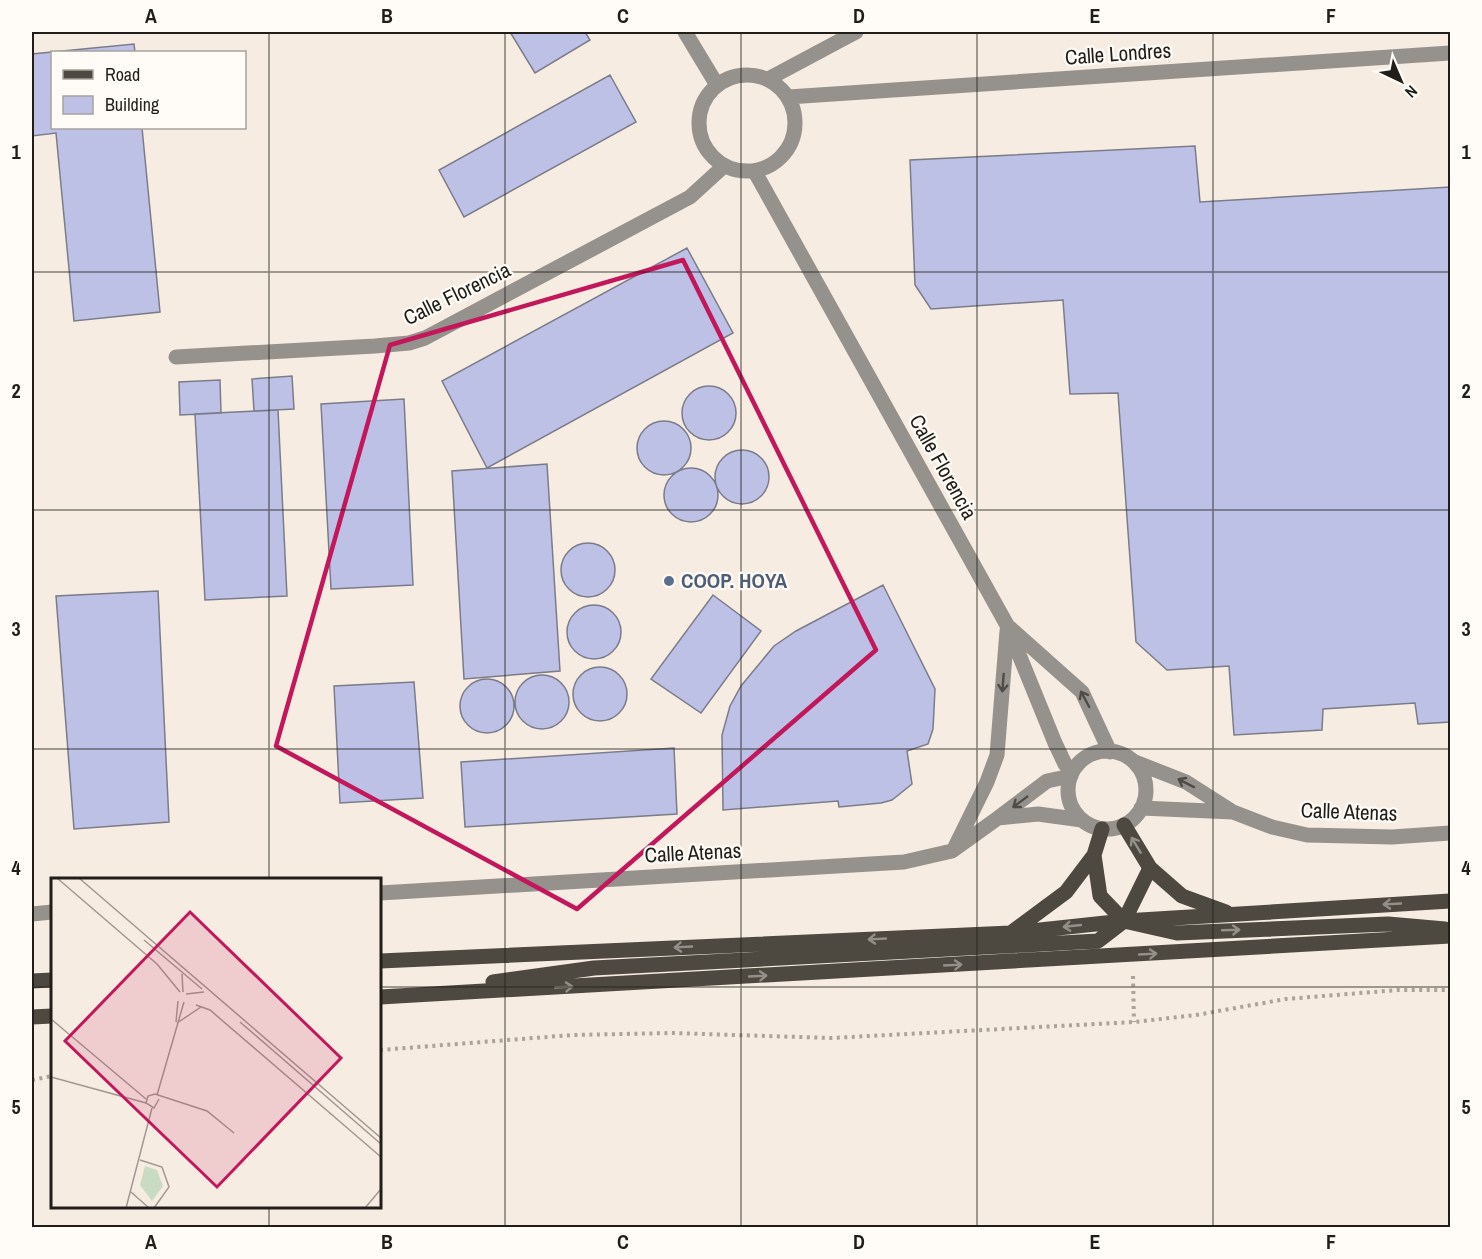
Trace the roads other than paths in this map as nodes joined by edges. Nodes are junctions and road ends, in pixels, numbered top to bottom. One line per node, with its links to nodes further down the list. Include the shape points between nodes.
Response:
1 (685, 32): 5 (street)
2 (856, 32): 4 (street)
3 (1450, 53): 6 (street, Calle Londres)
4 (768, 79): 5 (street, via 742,75); 6 (street)
5 (717, 85): 7 (street, via 706,97 698,128 711,157)
6 (789, 97): 8 (street, via 796,127 792,143 771,166)
7 (724, 166): 8 (street, via 739,172); 9 (street, Calle Florencia, via 690,198 425,338 375,346)
8 (755, 172): 10 (street, Calle Florencia)
9 (176, 357)
10 (1007, 625): 11 (street, Calle Florencia, one-way to 10, via 1082,692); 13 (street, Calle Florencia, via 1055,743); 21 (street, one-way to 21, via 998,755)
11 (1110, 752): 12 (street); 13 (street, via 1100,751 1083,759)
12 (1134, 762): 14 (street, via 1144,778); 15 (street, one-way to 12, via 1186,782)
13 (1072, 774): 16 (street, Calle Atenas, one-way to 16, via 1047,781); 17 (street, via 1067,791 1072,809)
14 (1141, 808): 15 (street, Calle Atenas); 18 (street)
15 (1232, 812): 20 (street, Calle Atenas, via 1307,835 1392,837)
16 (998, 818): 17 (street, via 1038,814); 21 (street, Calle Atenas)
17 (1082, 820): 19 (street)
18 (1124, 825): 19 (street); 23 (main road, one-way to 18)
19 (1102, 829): 22 (main road)
20 (1450, 833)
21 (952, 851): 24 (street, Calle Atenas, via 904,862)
22 (1094, 855): 29 (main road, via 1100,896); 31 (main road, via 1066,892)
23 (1150, 868): 28 (main road, via 1182,896); 29 (main road)
24 (381, 893)
25 (1450, 901): 28 (main road, one-way to 28)
26 (51, 912): 27 (street)
27 (32, 914)
28 (1232, 914): 29 (main road)
29 (1124, 921): 30 (main road, one-way to 30, via 1177,933 1388,924); 31 (main road, one-way to 31); 36 (main road, via 1098,941 594,968)
30 (1450, 929)
31 (1011, 933): 33 (main road, one-way to 33)
32 (1450, 936): 37 (main road, one-way to 32)
33 (381, 961)
34 (51, 980): 35 (main road)
35 (32, 981)
36 (381, 997)
37 (381, 997)
38 (51, 1016): 39 (main road)
39 (32, 1017)

